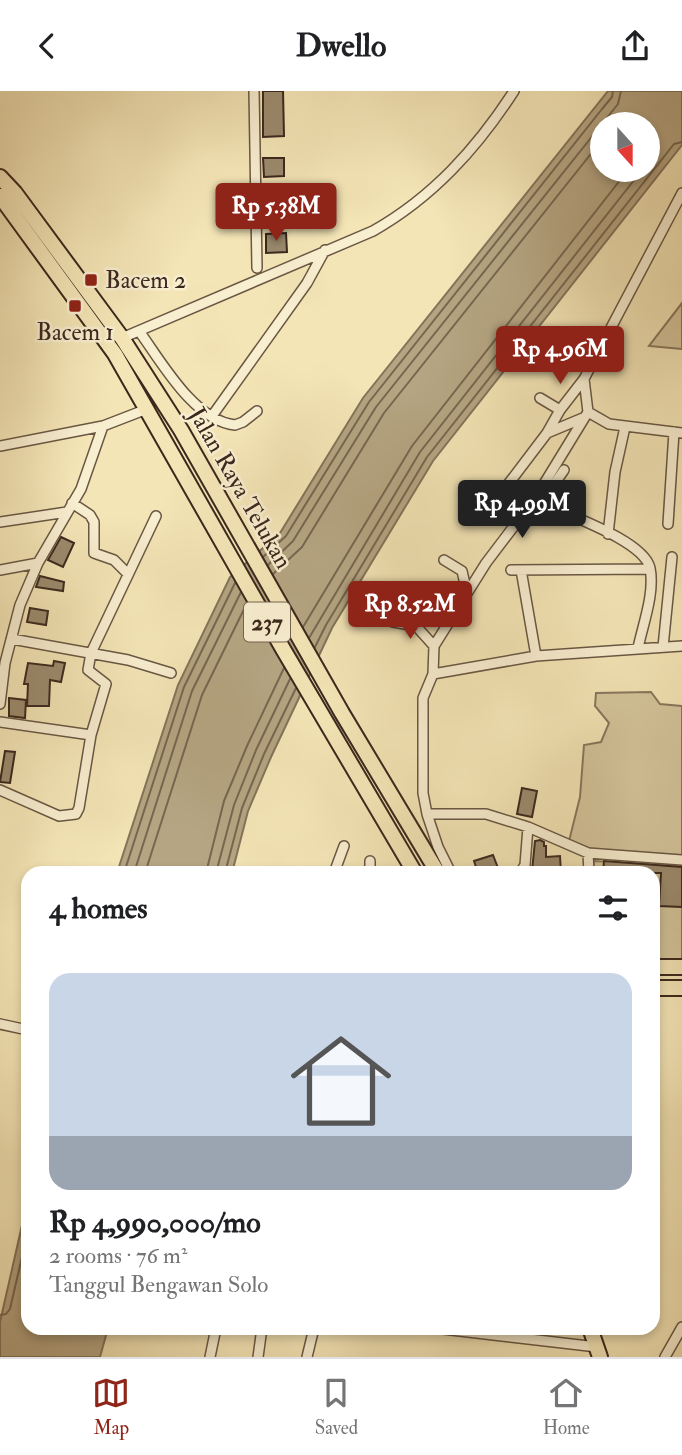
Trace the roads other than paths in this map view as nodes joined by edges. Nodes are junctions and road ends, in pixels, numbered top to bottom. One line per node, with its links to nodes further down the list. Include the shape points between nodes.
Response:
1 (254, 91): 7 (street)
2 (514, 91): 6 (street, via 441,183 402,215)
3 (0, 177): 5 (main road, Jalan Raya Telukan / 237)
4 (682, 193): 10 (street)
5 (7, 197): 9 (main road, Jalan Raya Telukan / 237); 12 (main road, Jalan Raya Telukan / 237, via 115,354)
6 (324, 250): 8 (street); 16 (street, via 301,292)
7 (257, 268)
8 (139, 331): 9 (street); 16 (street, via 189,398)
9 (122, 338): 59 (main road, Jalan Raya Telukan / 237, via 181,430)
10 (584, 379): 13 (street); 15 (street)
11 (540, 398): 13 (street)
12 (147, 409): 17 (street); 58 (main road, Jalan Raya Telukan / 237)
13 (560, 410): 19 (street)
14 (257, 411): 16 (street, via 235,425)
15 (586, 415): 18 (street); 19 (street); 35 (street, via 536,497)
16 (212, 416)
17 (103, 426): 21 (street); 24 (street, via 90,467)
18 (625, 427): 20 (street); 28 (street)
19 (547, 433): 23 (street)
20 (678, 433): 27 (street)
21 (0, 446)
22 (564, 470): 28 (street, via 545,504)
23 (506, 487)
24 (69, 508): 26 (street); 31 (street); 34 (street, via 90,515 94,522 94,553 114,560)
25 (156, 516): 34 (street)
26 (0, 522)
27 (667, 524)
28 (608, 534): 32 (street, via 639,551)
29 (672, 557): 40 (street)
30 (444, 560): 35 (street, via 462,571)
31 (38, 563): 33 (street); 37 (street)
32 (650, 569): 41 (street, via 649,601); 43 (street, via 516,570)
33 (0, 570)
34 (127, 573): 42 (street)
35 (467, 593): 38 (street)
36 (393, 622): 38 (street, via 416,626)
37 (7, 645): 42 (street); 46 (street)
38 (434, 646): 45 (street)
39 (682, 646): 40 (street)
40 (663, 647): 41 (street)
41 (638, 648): 43 (street)
42 (91, 653): 44 (street); 48 (street, via 88,670 106,684)
43 (536, 656): 45 (street)
44 (171, 673)
45 (433, 674): 50 (street, via 423,698)
46 (0, 704)
47 (0, 722): 48 (street)
48 (91, 735): 49 (street, via 76,814 59,816)
49 (0, 790)
50 (427, 814): 51 (street, via 486,814); 60 (street)
51 (528, 827): 53 (street); 61 (street)
52 (344, 846): 56 (street)
53 (588, 853): 54 (street); 62 (street)
54 (682, 860)
55 (370, 861): 57 (street)
56 (337, 866)
57 (370, 866)
58 (411, 866)
59 (434, 866)
60 (448, 866)
61 (524, 866)
62 (589, 866)
63 (660, 967): 64 (main road)
64 (682, 967)
65 (660, 988): 66 (main road)
66 (682, 988)
67 (0, 1024): 68 (street)
68 (21, 1029)
69 (682, 1327): 79 (street)
70 (215, 1335): 76 (street)
71 (261, 1335): 77 (street)
72 (312, 1335): 78 (street)
73 (482, 1335): 75 (street)
74 (592, 1335): 75 (main road)
75 (598, 1352)
76 (210, 1357)
77 (258, 1357)
78 (307, 1357)
79 (665, 1357)

